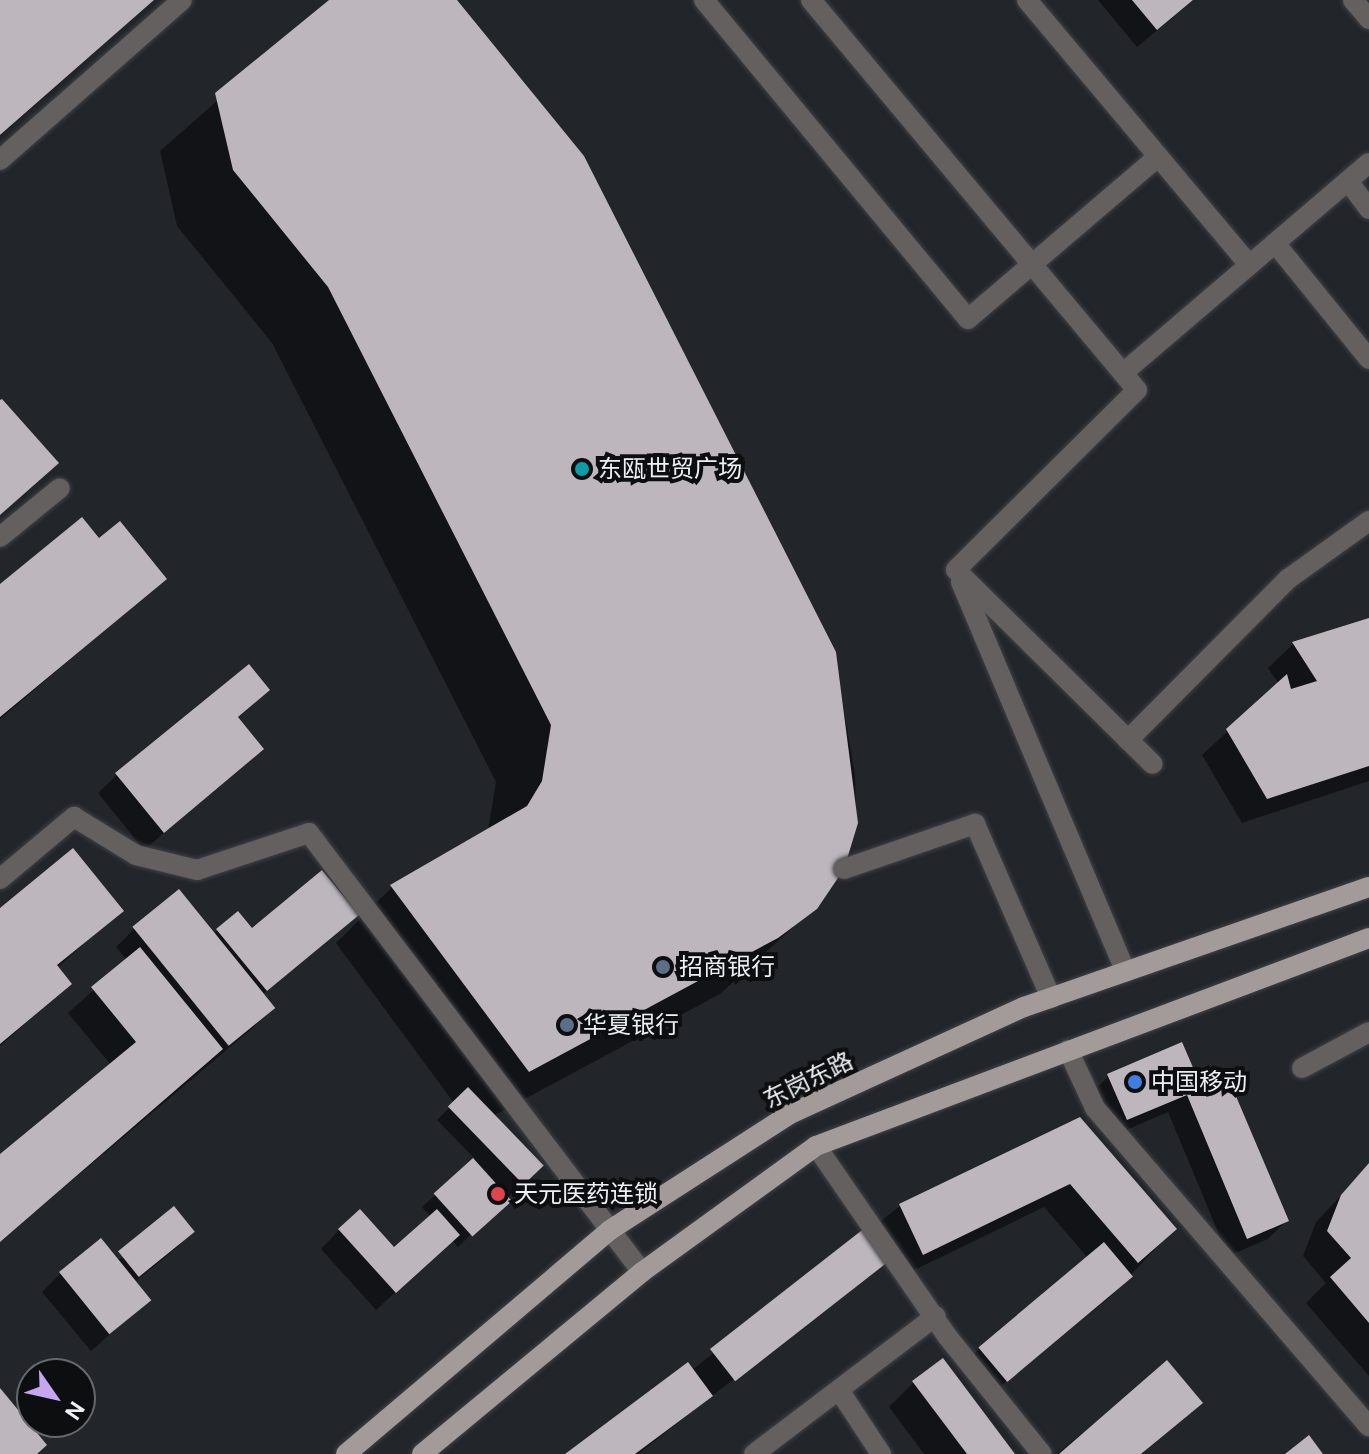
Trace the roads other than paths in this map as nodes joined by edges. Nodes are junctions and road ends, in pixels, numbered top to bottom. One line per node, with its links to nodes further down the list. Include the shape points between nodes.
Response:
1 (182, 0): 8 (street)
2 (704, 0): 14 (street, via 968,319)
3 (811, 0): 14 (street)
4 (1027, 0): 7 (street)
5 (1353, 0): 6 (street)
6 (1369, 19)
7 (1158, 157): 13 (street); 14 (street)
8 (0, 160)
9 (1369, 163): 10 (street)
10 (1348, 181): 11 (street); 12 (street)
11 (1369, 209)
12 (1275, 243): 13 (street); 15 (street)
13 (1249, 265): 16 (street)
14 (1033, 266): 16 (street)
15 (1369, 359)
16 (1123, 373): 20 (street, via 1137,390)
17 (60, 488): 19 (street)
18 (1369, 521): 21 (street, via 1288,579)
19 (0, 537)
20 (956, 570): 21 (street); 27 (street)
21 (1128, 740): 22 (street)
22 (1153, 764)
23 (844, 869): 28 (street, via 975,824)
24 (0, 879): 33 (street, via 74,817 136,855 197,870 309,833)
25 (1369, 887): 27 (main road, 东岗东路)
26 (1369, 938): 30 (main road)
27 (1126, 972): 28 (main road, 东岗东路)
28 (1051, 998): 33 (main road, 东岗东路, via 790,1114)
29 (1369, 1032): 31 (street)
30 (1068, 1050): 32 (main road); 37 (street, via 1095,1108)
31 (1302, 1068)
32 (816, 1146): 34 (main road); 35 (street)
33 (610, 1230): 34 (street); 38 (main road, 东岗东路)
34 (642, 1272): 39 (main road)
35 (936, 1316): 36 (street); 42 (street)
36 (839, 1390): 40 (street); 41 (street)
37 (1369, 1426)
38 (346, 1454)
39 (422, 1454)
40 (754, 1454)
41 (881, 1454)
42 (1042, 1454)

